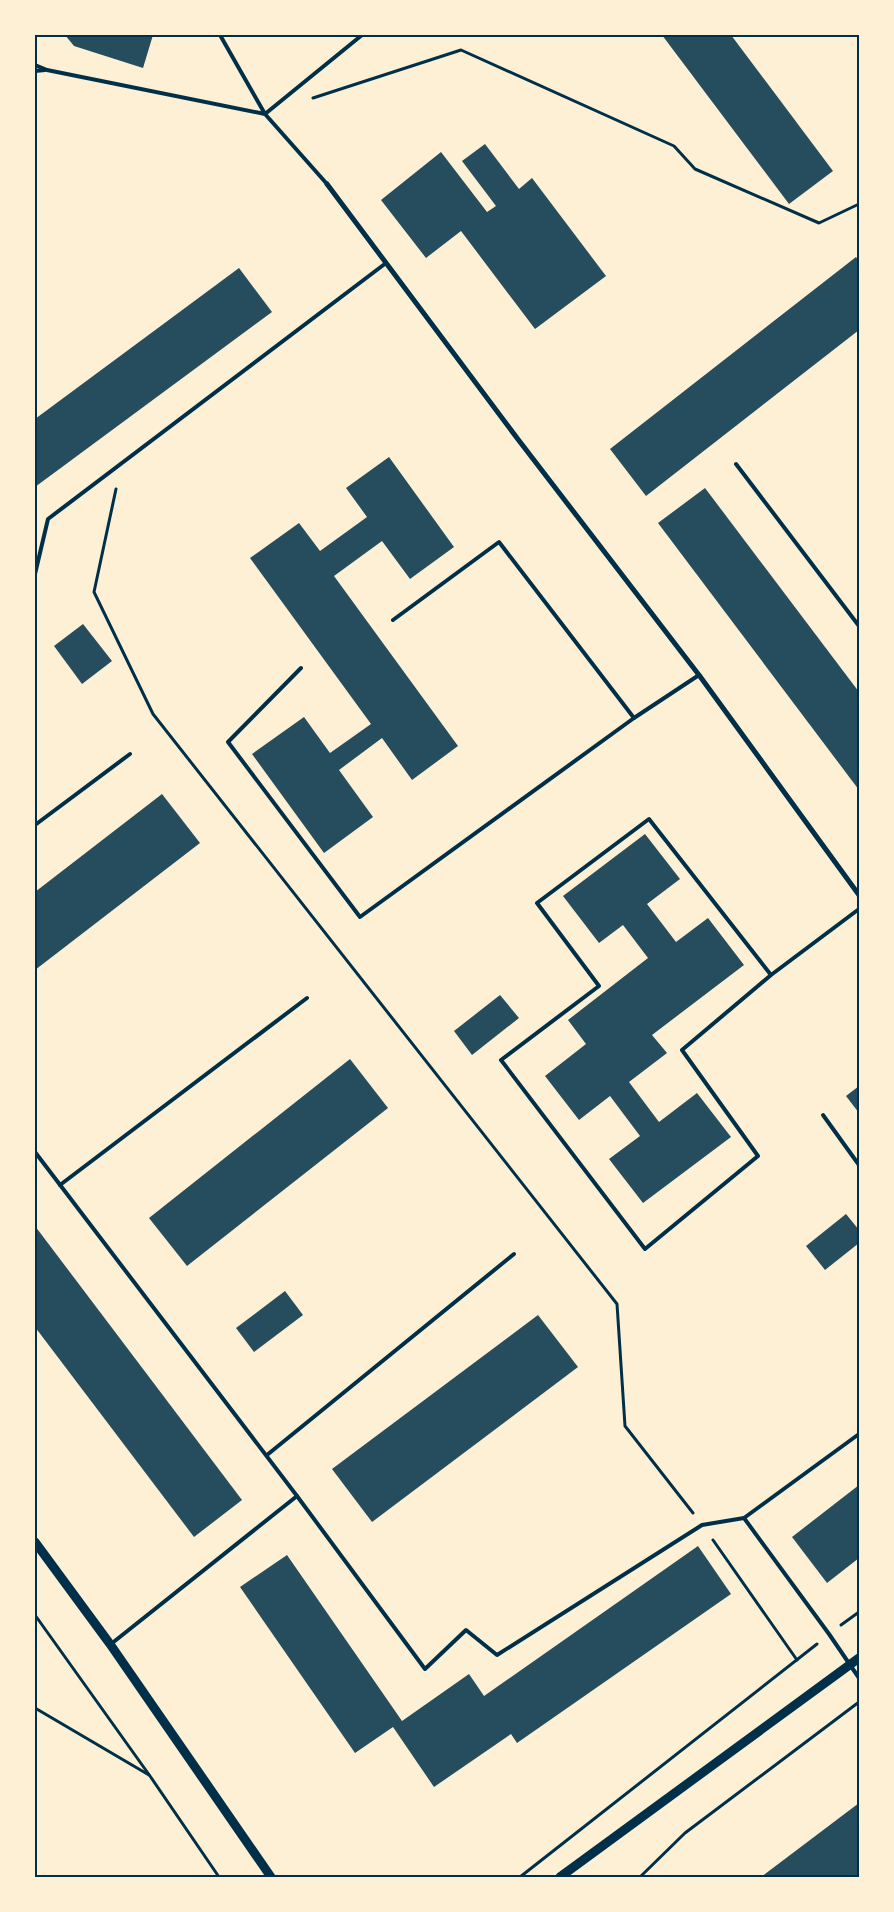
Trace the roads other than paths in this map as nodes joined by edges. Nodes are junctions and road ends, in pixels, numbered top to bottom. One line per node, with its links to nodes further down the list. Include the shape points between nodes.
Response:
1 (220, 35): 6 (lane)
2 (362, 35): 6 (lane)
3 (35, 65): 4 (lane)
4 (48, 70): 5 (lane); 6 (lane)
5 (35, 71)
6 (264, 114): 7 (lane)
7 (327, 184): 8 (street)
8 (386, 263): 10 (lane, via 48,519); 14 (street)
9 (736, 464): 12 (lane)
10 (35, 574)
11 (393, 620): 15 (lane, via 499,542)
12 (859, 626)
13 (301, 668): 15 (lane, via 228,742 360,917)
14 (699, 675): 15 (lane); 18 (street)
15 (634, 718)
16 (130, 754): 17 (lane)
17 (35, 825)
18 (859, 896)
19 (859, 909): 20 (lane)
20 (772, 975): 20 (lane, via 649,819 537,902 599,986 501,1060 645,1249 758,1156 682,1050)
21 (307, 998): 25 (lane)
22 (823, 1116): 24 (lane)
23 (35, 1152): 25 (lane)
24 (859, 1166)
25 (60, 1185): 28 (lane)
26 (514, 1254): 28 (lane)
27 (859, 1434): 30 (lane)
28 (266, 1455): 29 (lane)
29 (297, 1496): 30 (lane, via 425,1669 466,1630 497,1655 702,1525); 32 (lane)
30 (744, 1518): 34 (lane)
31 (35, 1542): 32 (street)
32 (110, 1644): 36 (street)
33 (859, 1658): 34 (street)
34 (850, 1665): 35 (lane); 37 (street)
35 (859, 1678)
36 (270, 1877)
37 (560, 1877)

